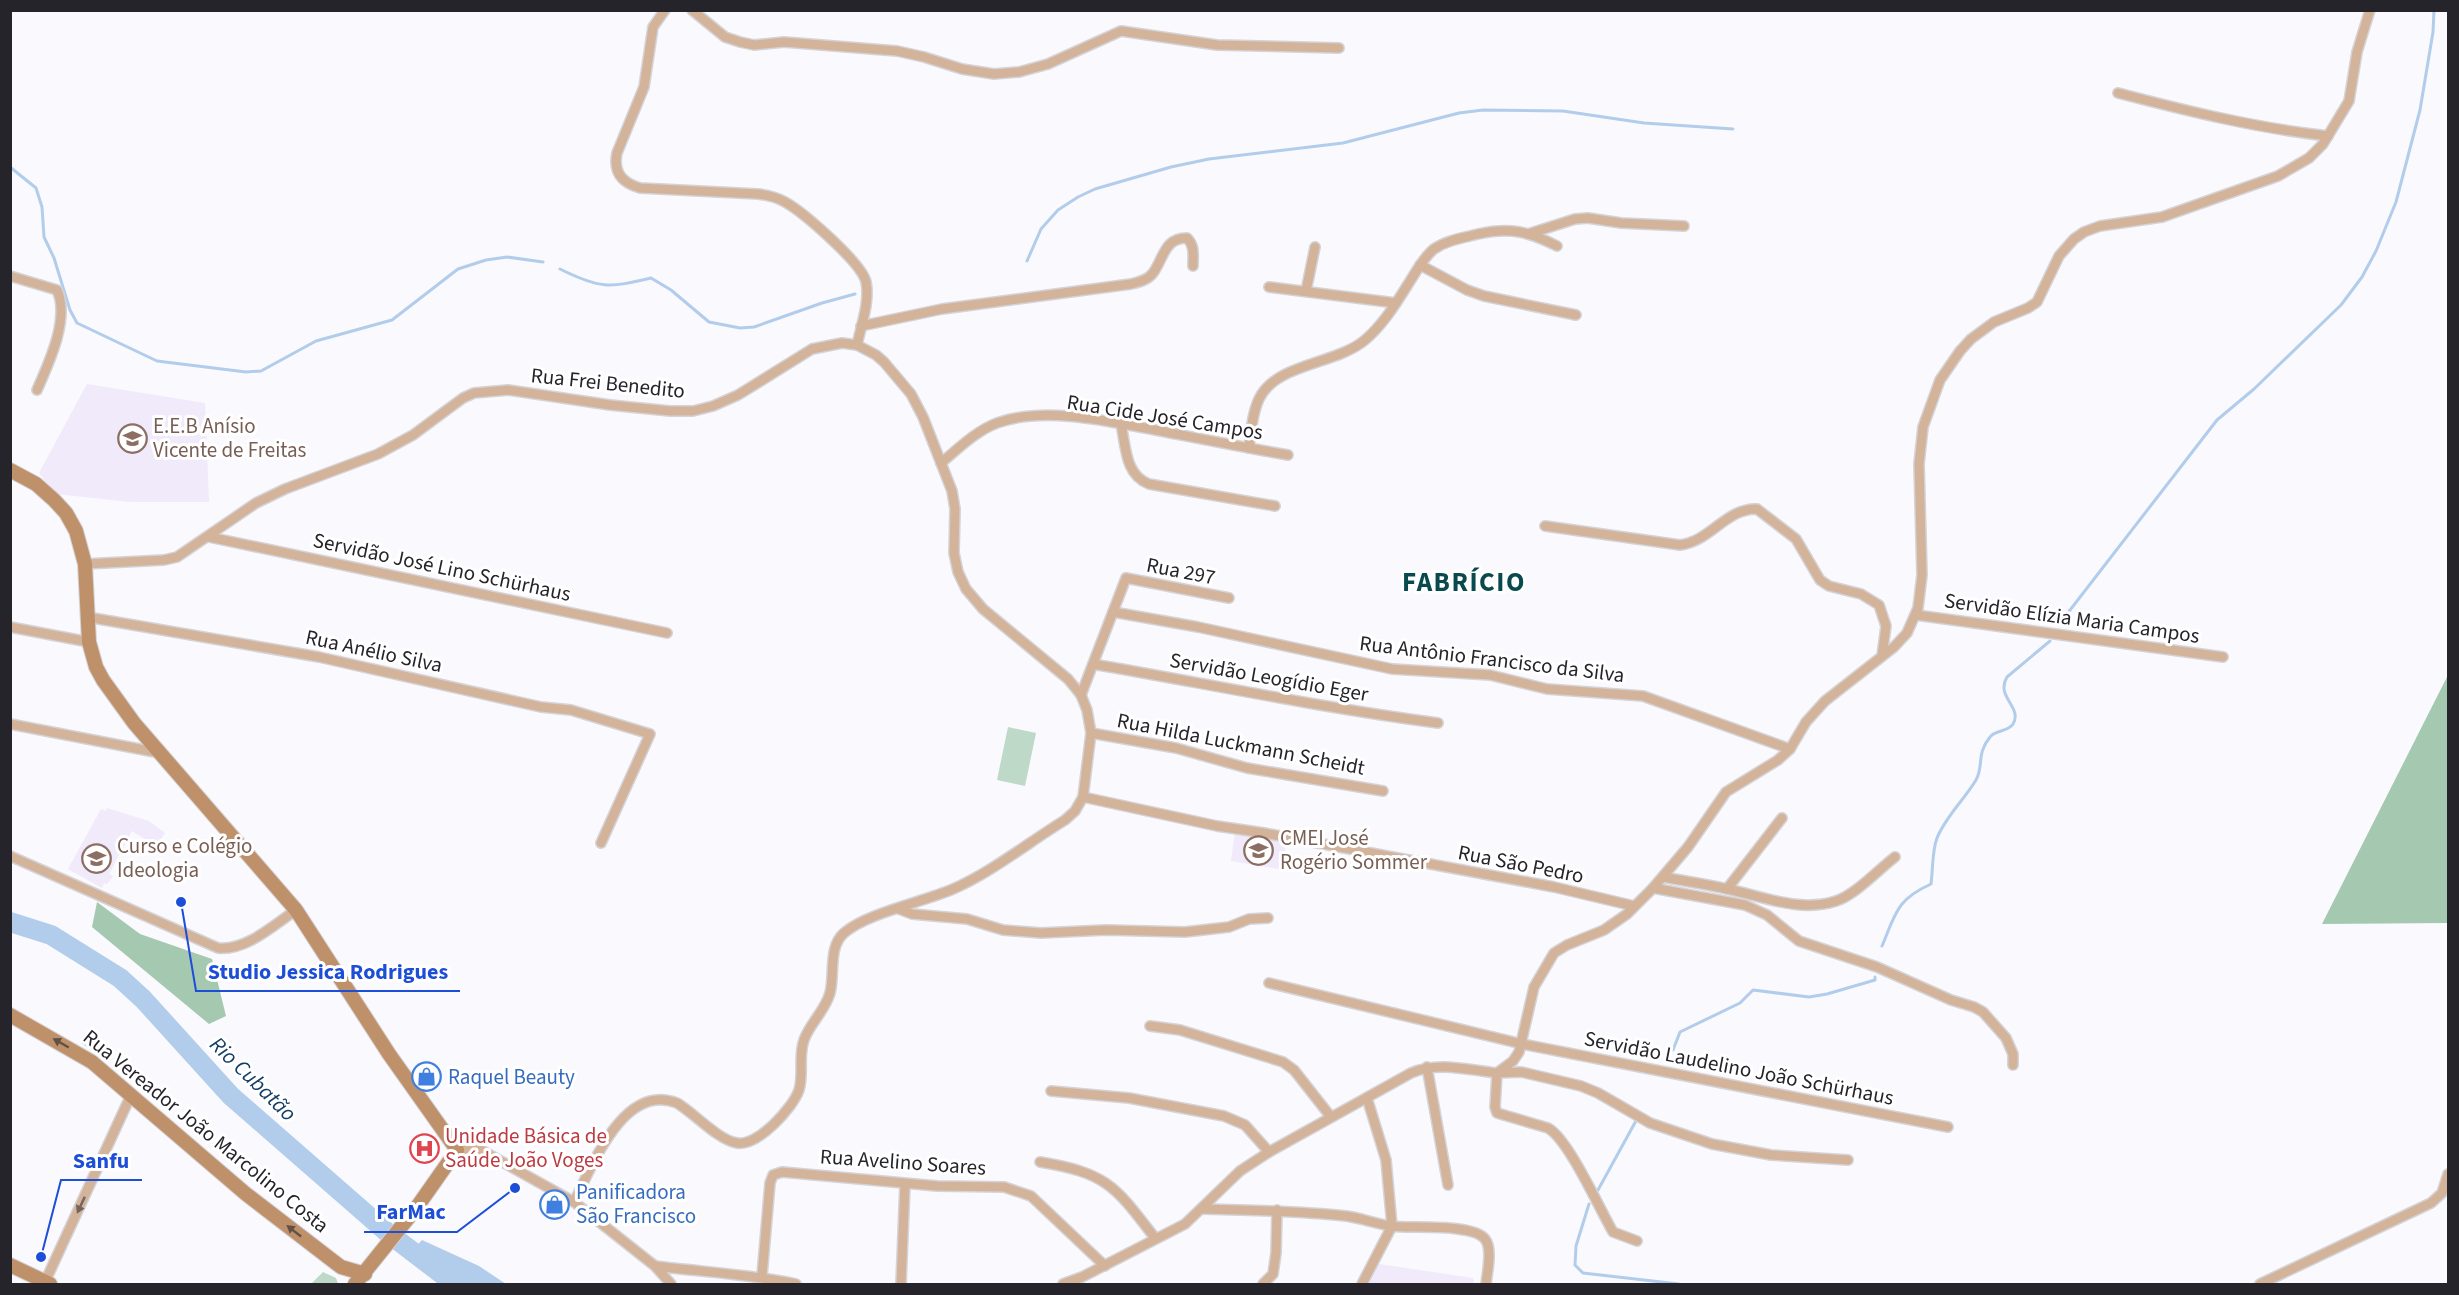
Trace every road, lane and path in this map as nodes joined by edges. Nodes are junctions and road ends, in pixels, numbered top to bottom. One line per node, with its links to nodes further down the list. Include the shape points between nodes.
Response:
1 (665, 10): 18 (street, via 653,27 644,87 618,150 618,175 640,188 758,194 784,201 852,258 862,272 867,289)
2 (692, 10): 4 (street, via 725,37 754,45 807,43 897,51 994,74 1048,64 1121,31 1217,45)
3 (2370, 10): 6 (street, via 2355,59 2351,96)
4 (1339, 48)
5 (2118, 93): 6 (street, via 2212,118)
6 (2328, 136): 32 (street, via 2309,158 2278,176 2162,217 2084,232 2060,256 2037,302 1994,322 1960,351 1944,372 1923,427 1923,556)
7 (1684, 226): 8 (street, via 1588,218)
8 (1528, 234): 9 (street); 11 (street, via 1499,230 1455,239 1435,248)
9 (1557, 246)
10 (1315, 247): 15 (street)
11 (1420, 265): 16 (street); 17 (street, via 1484,296)
12 (1193, 266): 18 (street, via 1194,249 1187,238 1182,238 1167,246 1152,274 1131,284 942,309)
13 (10, 276): 20 (street, via 57,290 60,298 54,353)
14 (1269, 287): 15 (street)
15 (1306, 291): 16 (street)
16 (1396, 303): 22 (street, via 1382,323 1358,345 1270,383 1256,409)
17 (1576, 315)
18 (861, 326): 19 (street)
19 (857, 345): 24 (street, via 876,355 911,394); 28 (street, Rua Frei Benedito, via 842,343 812,349 738,395 693,411 610,405 508,390 474,393 396,445 270,496)
20 (37, 390)
21 (1121, 424): 22 (street, Rua Cide José Campos); 24 (street, Rua Cide José Campos, via 1066,417 1011,419 983,430); 26 (street, via 1128,459 1138,480)
22 (1249, 448): 23 (street, Rua Cide José Campos)
23 (1288, 455)
24 (941, 463): 40 (street, via 955,504 955,562 966,588 983,609 1068,679)
25 (10, 470): 29 (main road, via 36,484 62,508 76,531)
26 (1275, 506)
27 (1545, 526): 37 (street, via 1680,545 1701,539 1734,514 1756,509 1796,539 1820,580 1828,586 1861,594 1879,605 1886,626)
28 (209, 537): 29 (street, Rua Frei Benedito, via 177,557 164,560); 35 (street, Servidão José Lino Schürhaus)
29 (85, 564): 33 (main road)
30 (1229, 598): 31 (street, Rua 297, via 1126,578)
31 (1113, 612): 39 (street); 44 (street, Rua Antônio Francisco da Silva, via 1392,669 1490,675 1547,688 1643,696)
32 (1916, 615): 37 (street, via 1903,639); 38 (street, Servidão Elízia Maria Campos)
33 (87, 617): 36 (main road); 49 (street, Rua Anélio Silva, via 319,657 541,707 571,710 650,734)
34 (10, 627): 36 (street)
35 (667, 633)
36 (89, 642): 45 (main road, via 103,680)
37 (1882, 656): 44 (street, via 1825,701)
38 (2223, 657)
39 (1093, 664): 40 (street); 41 (street, Servidão Leogídio Eger, via 1354,712)
40 (1081, 695): 43 (street)
41 (1438, 723)
42 (10, 724): 45 (street)
43 (1091, 733): 46 (street, Rua Hilda Luckmann Scheidt, via 1176,748 1247,768); 47 (street)
44 (1790, 749): 52 (street, via 1772,765 1726,792)
45 (160, 753): 57 (main road)
46 (1383, 791)
47 (1083, 797): 55 (street, Rua São Pedro, via 1217,826 1554,887); 56 (street, via 1065,820 968,882)
48 (1782, 818): 54 (street)
49 (602, 843)
50 (10, 856): 57 (street, via 218,948 245,943)
51 (1895, 857): 54 (street, via 1836,901 1790,904)
52 (1663, 877): 53 (street); 54 (street)
53 (1653, 888): 55 (street); 63 (street, via 1745,905 1767,915 1799,941 1877,967 1974,1007 2006,1038)
54 (1726, 889)
55 (1634, 906): 62 (street, via 1608,928 1563,947 1549,959 1532,992)
56 (899, 909): 58 (street, via 912,914 967,919 1003,930 1041,933 1185,932 1229,927 1249,918); 78 (street, via 850,927 840,936 834,952 830,994 804,1039 799,1090 788,1109 761,1135 747,1143 734,1143 676,1103 648,1101 631,1111 612,1131)
57 (296, 910): 71 (main road)
58 (1268, 918)
59 (1269, 983): 62 (street, Servidão Laudelino João Schürhaus)
60 (10, 1015): 67 (main road, Rua Vereador João Marcolino Costa, one-way to 60, via 78,1053)
61 (1150, 1026): 69 (street, via 1180,1030 1282,1062 1294,1070)
62 (1522, 1044): 65 (street, via 1514,1059); 70 (street, Servidão Laudelino João Schürhaus)
63 (2013, 1065)
64 (1427, 1066): 65 (street); 68 (street); 77 (street)
65 (1497, 1072): 73 (street, via 1521,1072 1581,1086 1650,1123 1712,1144 1771,1155); 83 (street, via 1497,1113 1556,1132 1613,1232)
66 (1051, 1090): 72 (street, via 1130,1098 1224,1116 1245,1125)
67 (131, 1095): 87 (main road, Rua Vereador João Marcolino Costa, one-way to 67, via 246,1194); 90 (street, one-way to 90)
68 (1367, 1098): 69 (street); 81 (street, via 1386,1160)
69 (1331, 1117): 72 (street)
70 (1948, 1127)
71 (457, 1150): 78 (street, via 481,1150); 88 (main road)
72 (1269, 1152): 79 (street, via 1240,1171)
73 (1848, 1160)
74 (1040, 1162): 82 (street, via 1078,1169 1105,1181)
75 (2448, 1174): 99 (street, via 2442,1193 2431,1203)
76 (905, 1184): 85 (street, Rua Avelino Soares, via 1015,1189 1037,1200); 89 (street, Rua Avelino Soares, via 775,1173 770,1183); 94 (street)
77 (1448, 1185)
78 (574, 1202): 84 (street)
79 (1203, 1209): 80 (street); 82 (street, via 1185,1224)
80 (1277, 1210): 81 (street, via 1347,1216); 96 (street, via 1273,1274)
81 (1392, 1226): 97 (street); 98 (street, via 1477,1233 1486,1240 1488,1249)
82 (1155, 1238): 85 (street)
83 (1637, 1242)
84 (655, 1266): 89 (street); 92 (street)
85 (1105, 1266): 95 (street)
86 (15, 1267): 90 (main road)
87 (341, 1267): 88 (main road, Rua Vereador João Marcolino Costa); 91 (main road, Rua Vereador João Marcolino Costa)
88 (363, 1275)
89 (762, 1276): 93 (street)
90 (48, 1283)
91 (349, 1284)
92 (671, 1284)
93 (796, 1284)
94 (901, 1284)
95 (1063, 1284)
96 (1263, 1284)
97 (1362, 1284)
98 (1486, 1284)
99 (2260, 1284)

